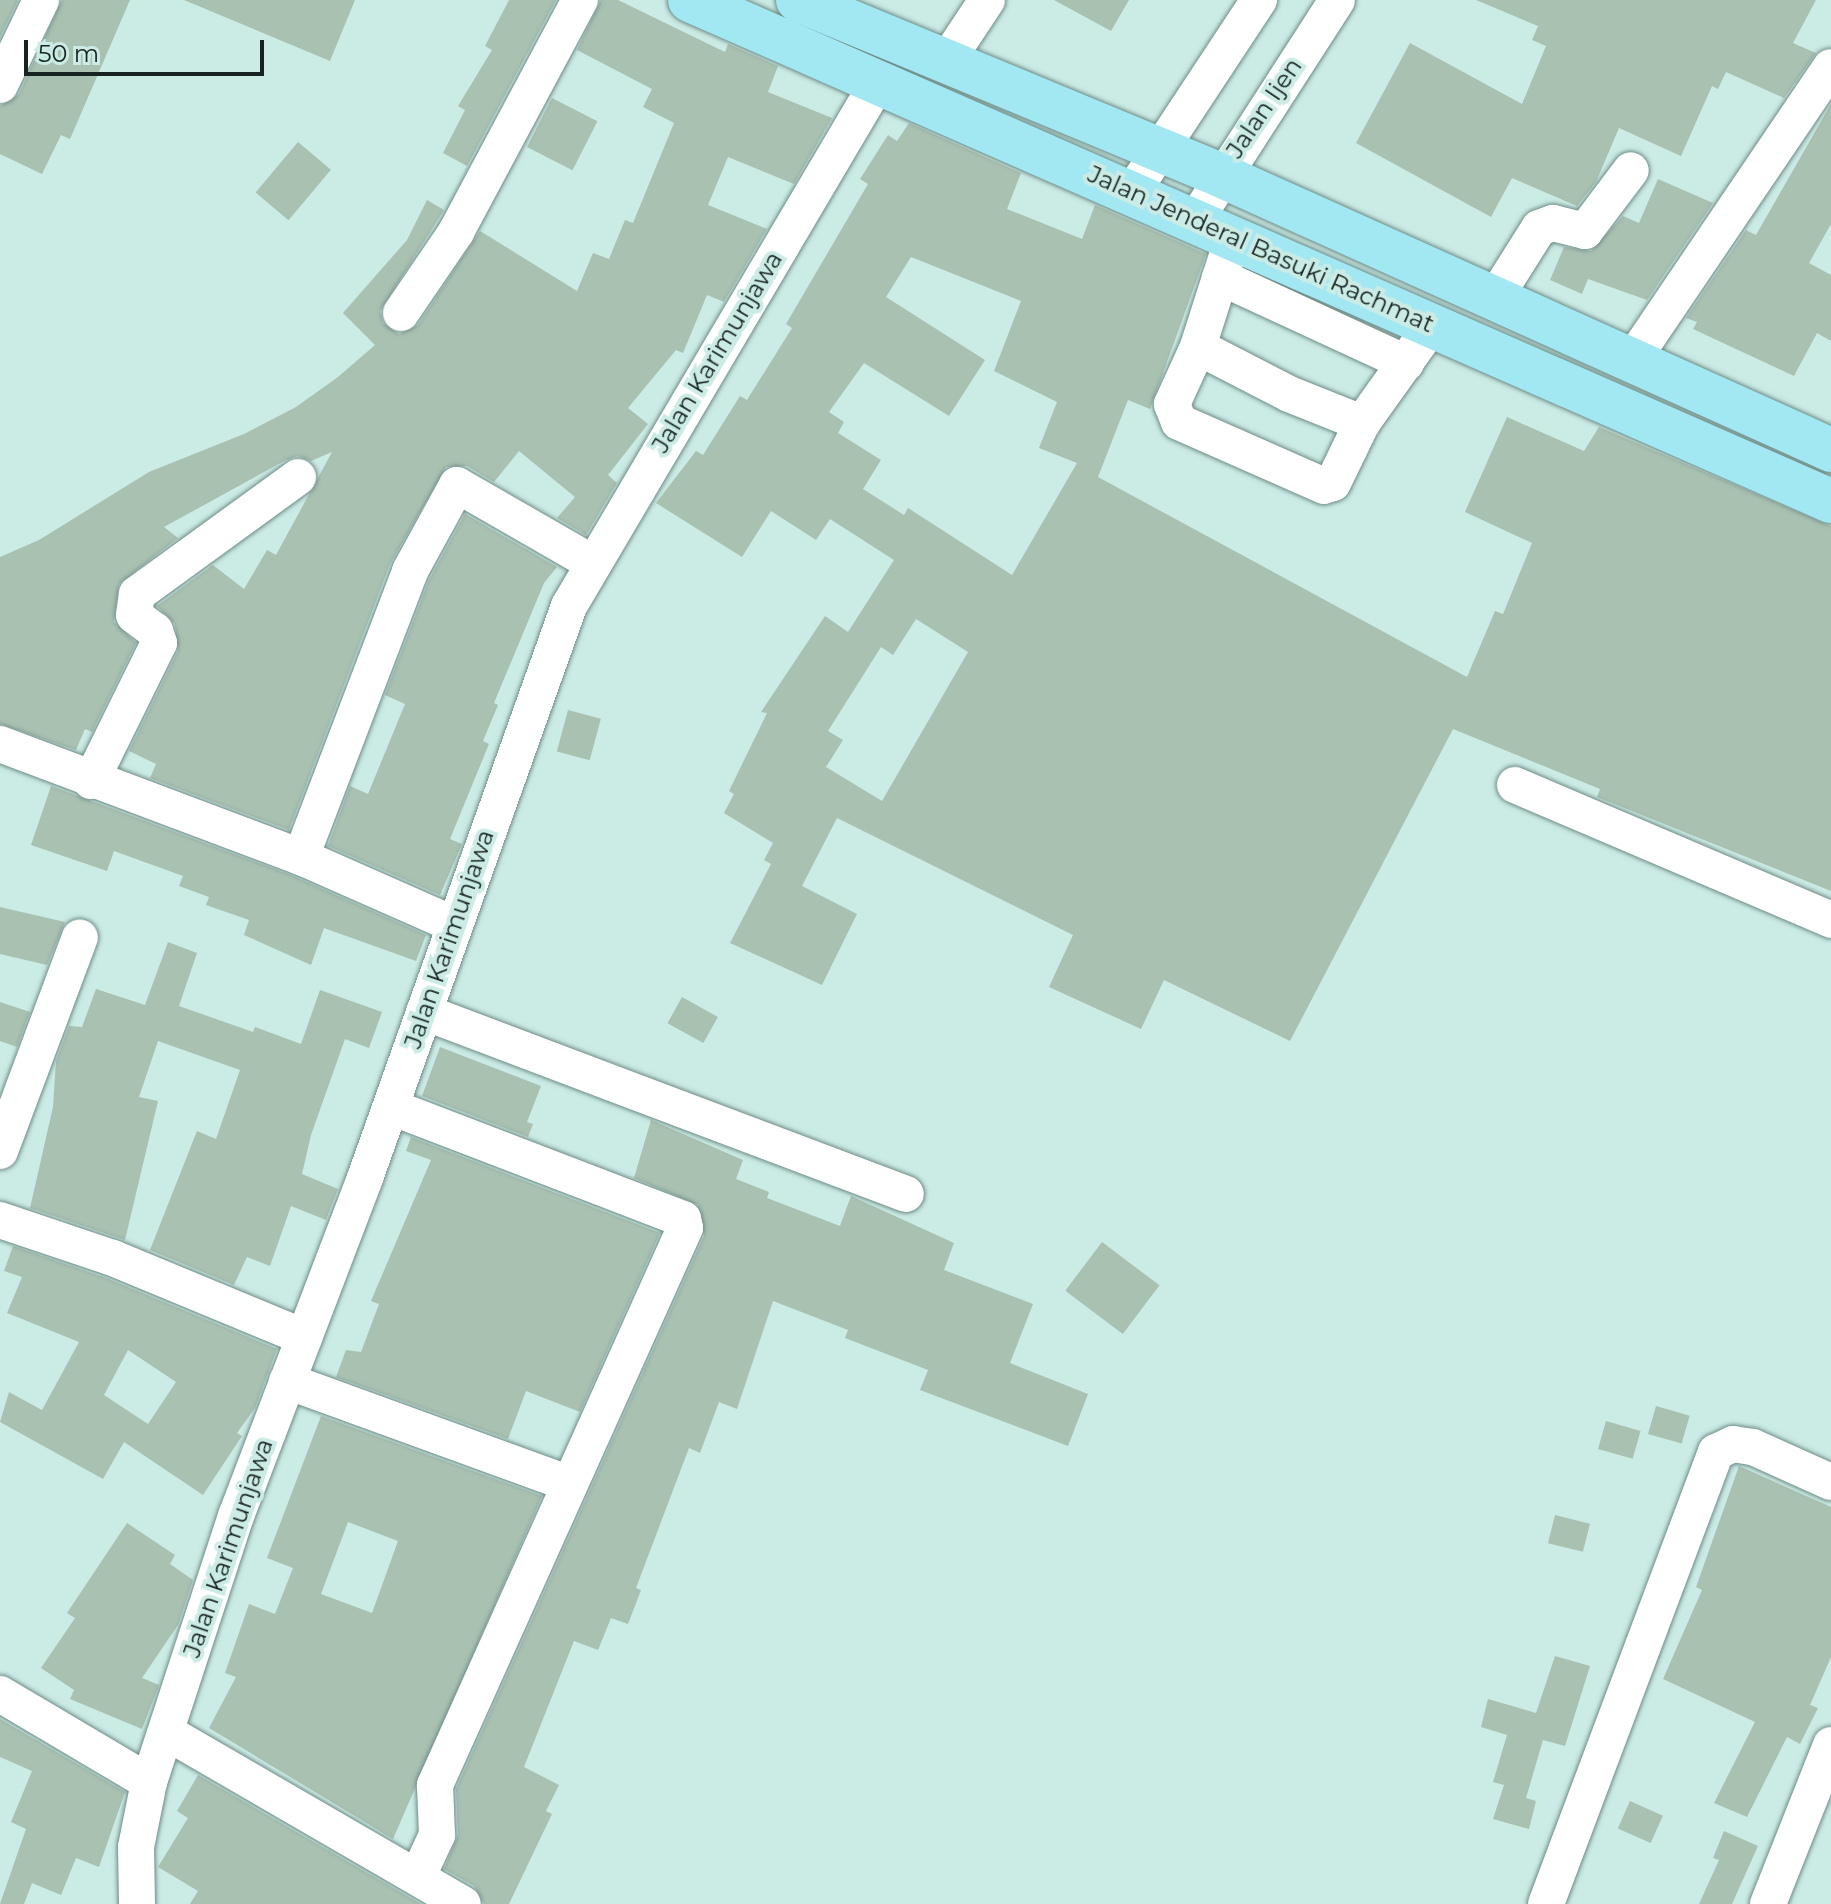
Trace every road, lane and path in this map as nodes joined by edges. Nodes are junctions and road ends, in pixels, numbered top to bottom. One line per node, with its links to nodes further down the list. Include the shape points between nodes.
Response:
1 (41, 0): 11 (street)
2 (580, 0): 19 (street, via 456,232)
3 (690, 0): 10 (main road, Jalan Jenderal Basuki Rachmat)
4 (798, 0): 8 (main road, Jalan Jenderal Basuki Rachmat)
5 (987, 0): 8 (street)
6 (1259, 0): 12 (street)
7 (1337, 0): 14 (street, Jalan Ijen)
8 (946, 62): 12 (main road, Jalan Jenderal Basuki Rachmat)
9 (1831, 67): 22 (street)
10 (877, 84): 15 (main road, Jalan Jenderal Basuki Rachmat); 28 (street, Jalan Karimunjawa)
11 (0, 85)
12 (1158, 150): 14 (main road, Jalan Jenderal Basuki Rachmat); 15 (street)
13 (1631, 170): 18 (street, via 1585,231 1553,223 1539,228)
14 (1220, 175): 16 (street, Jalan Ijen); 18 (main road, Jalan Jenderal Basuki Rachmat)
15 (1133, 191): 16 (main road, Jalan Jenderal Basuki Rachmat)
16 (1214, 228): 17 (street, Jalan Ijen); 20 (main road, Jalan Jenderal Basuki Rachmat)
17 (1220, 277): 21 (street, Jalan Ijen); 23 (street)
18 (1493, 301): 22 (main road, Jalan Jenderal Basuki Rachmat)
19 (401, 313)
20 (1433, 324): 23 (street, Jalan Ijen); 27 (main road, Jalan Jenderal Basuki Rachmat)
21 (1198, 347): 24 (street, via 1289,394); 24 (street, Jalan Ijen, via 1172,404 1179,422 1324,486 1333,483)
22 (1631, 362): 25 (main road, Jalan Jenderal Basuki Rachmat)
23 (1406, 363): 24 (street, Jalan Ijen)
24 (1362, 423)
25 (1831, 450)
26 (298, 477): 30 (street, via 137,594 134,615 155,631 159,643)
27 (1831, 501)
28 (591, 562): 32 (street, via 457,485 410,571); 34 (street, Jalan Karimunjawa, via 536,691)
29 (0, 744): 30 (street)
30 (91, 781): 32 (street)
31 (1515, 785): 33 (street)
32 (301, 857): 34 (street)
33 (1831, 920)
34 (453, 924): 36 (street, Jalan Karimunjawa)
35 (80, 937): 38 (street)
36 (424, 1012): 37 (street, Jalan Karimunjawa); 39 (street)
37 (391, 1107): 41 (street, Jalan Karimunjawa); 44 (street, via 683,1219 684,1237)
38 (0, 1151)
39 (906, 1194)
40 (0, 1220): 41 (street, via 113,1258)
41 (304, 1337): 42 (street, Jalan Karimunjawa)
42 (287, 1381): 44 (street); 46 (street, Jalan Karimunjawa, via 236,1516)
43 (1831, 1482): 52 (street, via 1753,1447 1733,1444 1716,1452)
44 (568, 1483): 49 (street, via 435,1785 437,1835)
45 (0, 1694): 48 (street)
46 (166, 1732): 48 (street, Jalan Karimunjawa); 49 (street)
47 (1831, 1745): 53 (street)
48 (149, 1782): 50 (street, Jalan Karimunjawa, via 136,1847)
49 (418, 1876): 51 (street)
50 (137, 1904)
51 (463, 1904)
52 (1546, 1904)
53 (1768, 1904)

